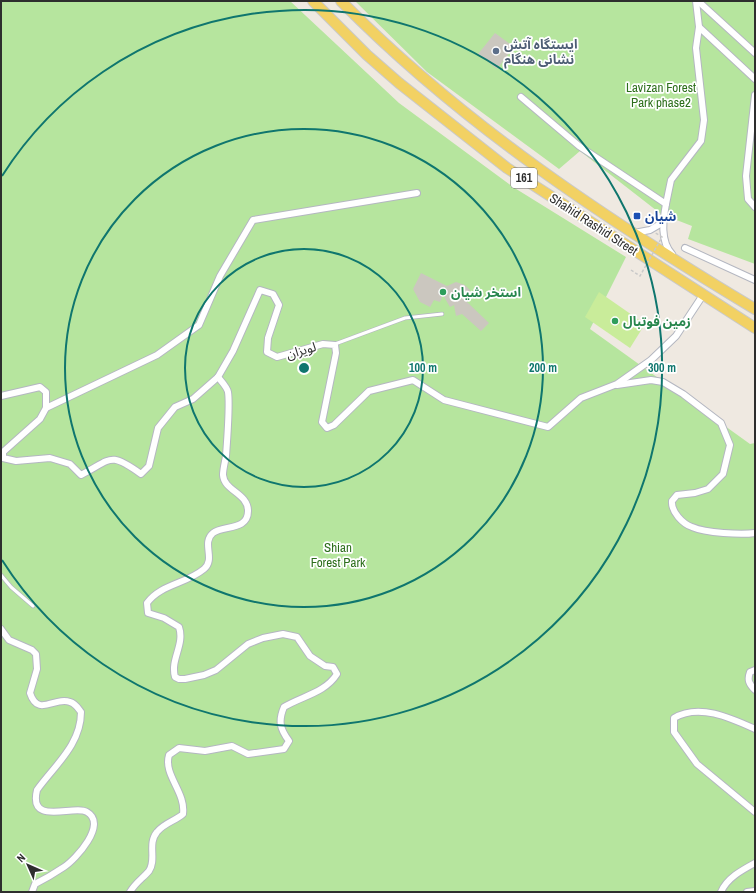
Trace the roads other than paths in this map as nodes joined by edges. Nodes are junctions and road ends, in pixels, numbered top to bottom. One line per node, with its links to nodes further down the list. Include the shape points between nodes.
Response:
1 (313, 1): 17 (main road, Shahid Rashid Street / 161, via 398,83 507,168)
2 (341, 1): 13 (main road, Shahid Rashid Street / 161, via 380,41 444,96)
3 (697, 1): 4 (street); 5 (street)
4 (699, 27): 6 (street); 10 (street, via 696,48 704,120 701,141 671,180)
5 (755, 53)
6 (755, 79)
7 (755, 95): 11 (street, via 746,176 748,198)
8 (521, 97): 10 (street, via 579,146)
9 (417, 193): 25 (street, via 253,220 220,276 200,325 157,354)
10 (666, 204): 12 (street)
11 (755, 207)
12 (662, 223): 13 (street, via 650,230); 15 (street, via 668,250)
13 (632, 233): 15 (main road, Shahid Rashid Street / 161)
14 (685, 248): 16 (street)
15 (680, 264): 18 (main road, Shahid Rashid Street / 161)
16 (755, 280)
17 (704, 295): 20 (main road, Shahid Rashid Street / 161); 23 (street, لویزان, via 676,336 651,360)
18 (755, 309)
19 (442, 314): 21 (lane, via 405,318)
20 (755, 328)
21 (335, 345): 22 (street, لویزان, via 323,344 277,357 267,352 268,338 278,305 273,294 260,290 233,351); 23 (street, لویزان, via 336,353 322,422 326,428 334,425 369,391 413,380 444,400 548,427 581,398)
22 (218, 377): 25 (street, لویزان, via 193,399 175,407 158,428 149,466 141,474 122,460 104,461 81,476 70,464 50,458 16,461 3,458 3,452 40,419); 37 (street, via 228,392 227,446 223,475 227,485 240,495 247,505 248,512 245,521 238,526 214,532 210,536 210,560 206,568 191,578 172,584 150,600 147,603 148,613 164,618 179,627 181,645 173,666 175,677 179,679 204,675 216,670 248,644 283,634 297,637 310,656 325,666 333,667 337,674 323,689 284,707 280,716 280,727 289,741 284,749 248,754 232,746 205,751 179,748 169,755 168,770 181,794 183,814 157,832 151,844 152,864 149,871)
23 (613, 386): 26 (street, via 651,380 663,382 721,423 730,445 724,474 708,489 677,495 672,501 672,507 692,528 736,533)
24 (1, 396): 25 (street, via 40,387 46,392)
25 (46, 408)
26 (755, 532)
27 (1, 575): 28 (lane)
28 (33, 606)
29 (1, 629): 36 (street, via 9,640 36,654 37,669 30,693 36,703 43,706 72,702 81,712 79,729 72,745 36,790 37,804 42,810 50,813 82,810 94,819 90,837 76,856 65,866 35,884)
30 (755, 670): 31 (street, via 750,672 748,678 749,684)
31 (755, 690)
32 (755, 729): 33 (street, via 725,716 696,712 688,712 674,718 673,726 674,732 697,764)
33 (755, 812)
34 (755, 863): 38 (street, via 740,871)
35 (755, 891): 39 (street)
36 (32, 892)
37 (130, 892)
38 (721, 892)
39 (747, 892)

